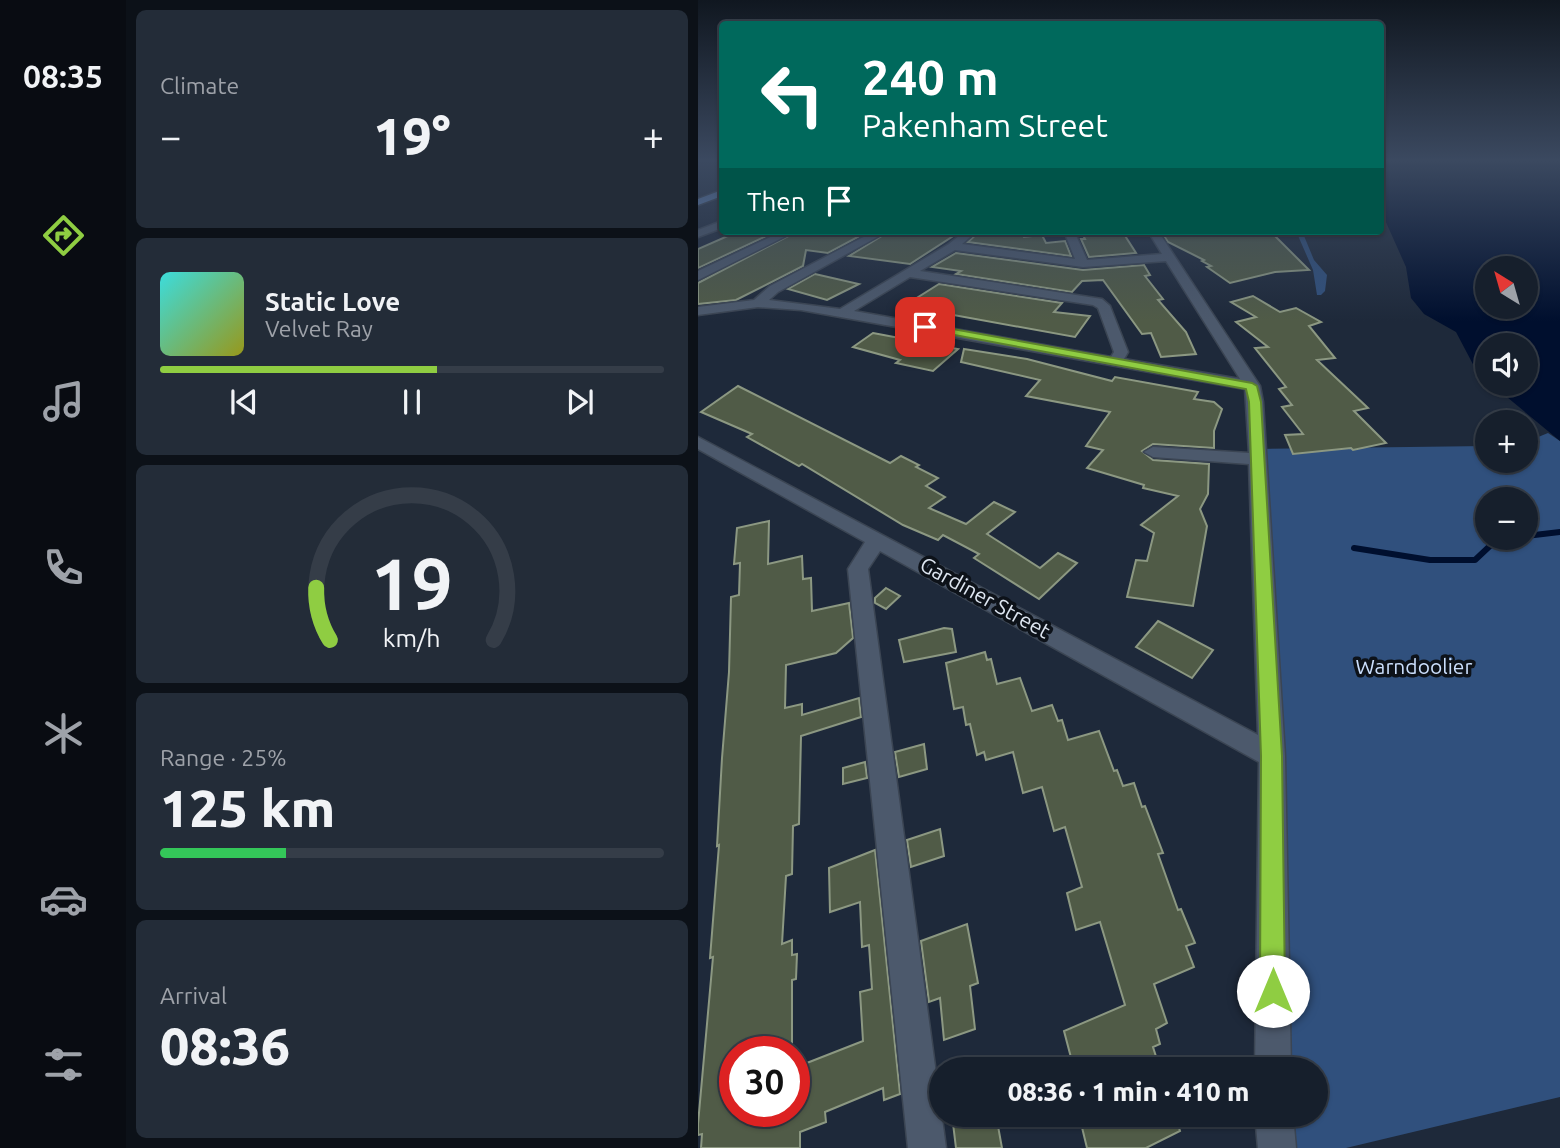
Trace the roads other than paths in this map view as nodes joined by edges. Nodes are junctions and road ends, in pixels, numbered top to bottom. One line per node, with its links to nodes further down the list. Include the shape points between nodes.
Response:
1 (719, 224): 2 (street)
2 (698, 234)
3 (783, 235): 12 (street)
4 (876, 235): 13 (street, via 774,289)
5 (967, 235): 8 (street)
6 (1071, 235): 10 (street)
7 (1156, 235): 9 (street)
8 (953, 246): 10 (street); 11 (street)
9 (1170, 257): 10 (street); 17 (street)
10 (1083, 264)
11 (908, 273): 15 (street); 16 (street, via 1097,302 1104,306 1121,352)
12 (698, 276)
13 (758, 303): 14 (street); 15 (street)
14 (698, 311)
15 (844, 312): 16 (street)
16 (1115, 361): 17 (street)
17 (1252, 386): 20 (street)
18 (698, 442): 21 (street, Gardiner Street)
19 (1153, 452): 20 (street)
20 (1258, 459): 22 (street)
21 (878, 539): 22 (street, Gardiner Street); 25 (street, via 858,569)
22 (1271, 756): 23 (street)
23 (1273, 1057)
24 (1275, 1127): 26 (street)
25 (927, 1148)
26 (1277, 1148)

